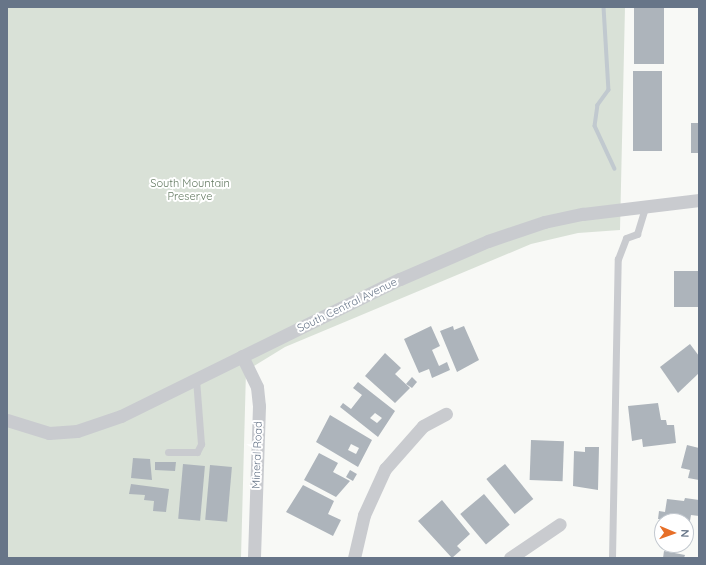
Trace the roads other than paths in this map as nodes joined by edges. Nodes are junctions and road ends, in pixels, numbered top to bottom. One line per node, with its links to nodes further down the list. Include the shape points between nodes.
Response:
1 (699, 200): 2 (street, South Central Avenue)
2 (646, 205): 3 (street, South Central Avenue, via 544,222 488,241 400,279); 12 (lane, via 637,234 626,238 618,259)
3 (242, 356): 4 (street, South Central Avenue); 9 (street, Mineral Road, via 257,387 259,406)
4 (196, 380): 6 (street, South Central Avenue, via 121,416 77,431 49,433); 7 (lane, via 201,444 197,452)
5 (446, 414): 10 (street, via 423,426 385,469 364,515)
6 (7, 420)
7 (168, 452)
8 (560, 524): 11 (street)
9 (254, 558)
10 (354, 558)
11 (510, 558)
12 (612, 558)

